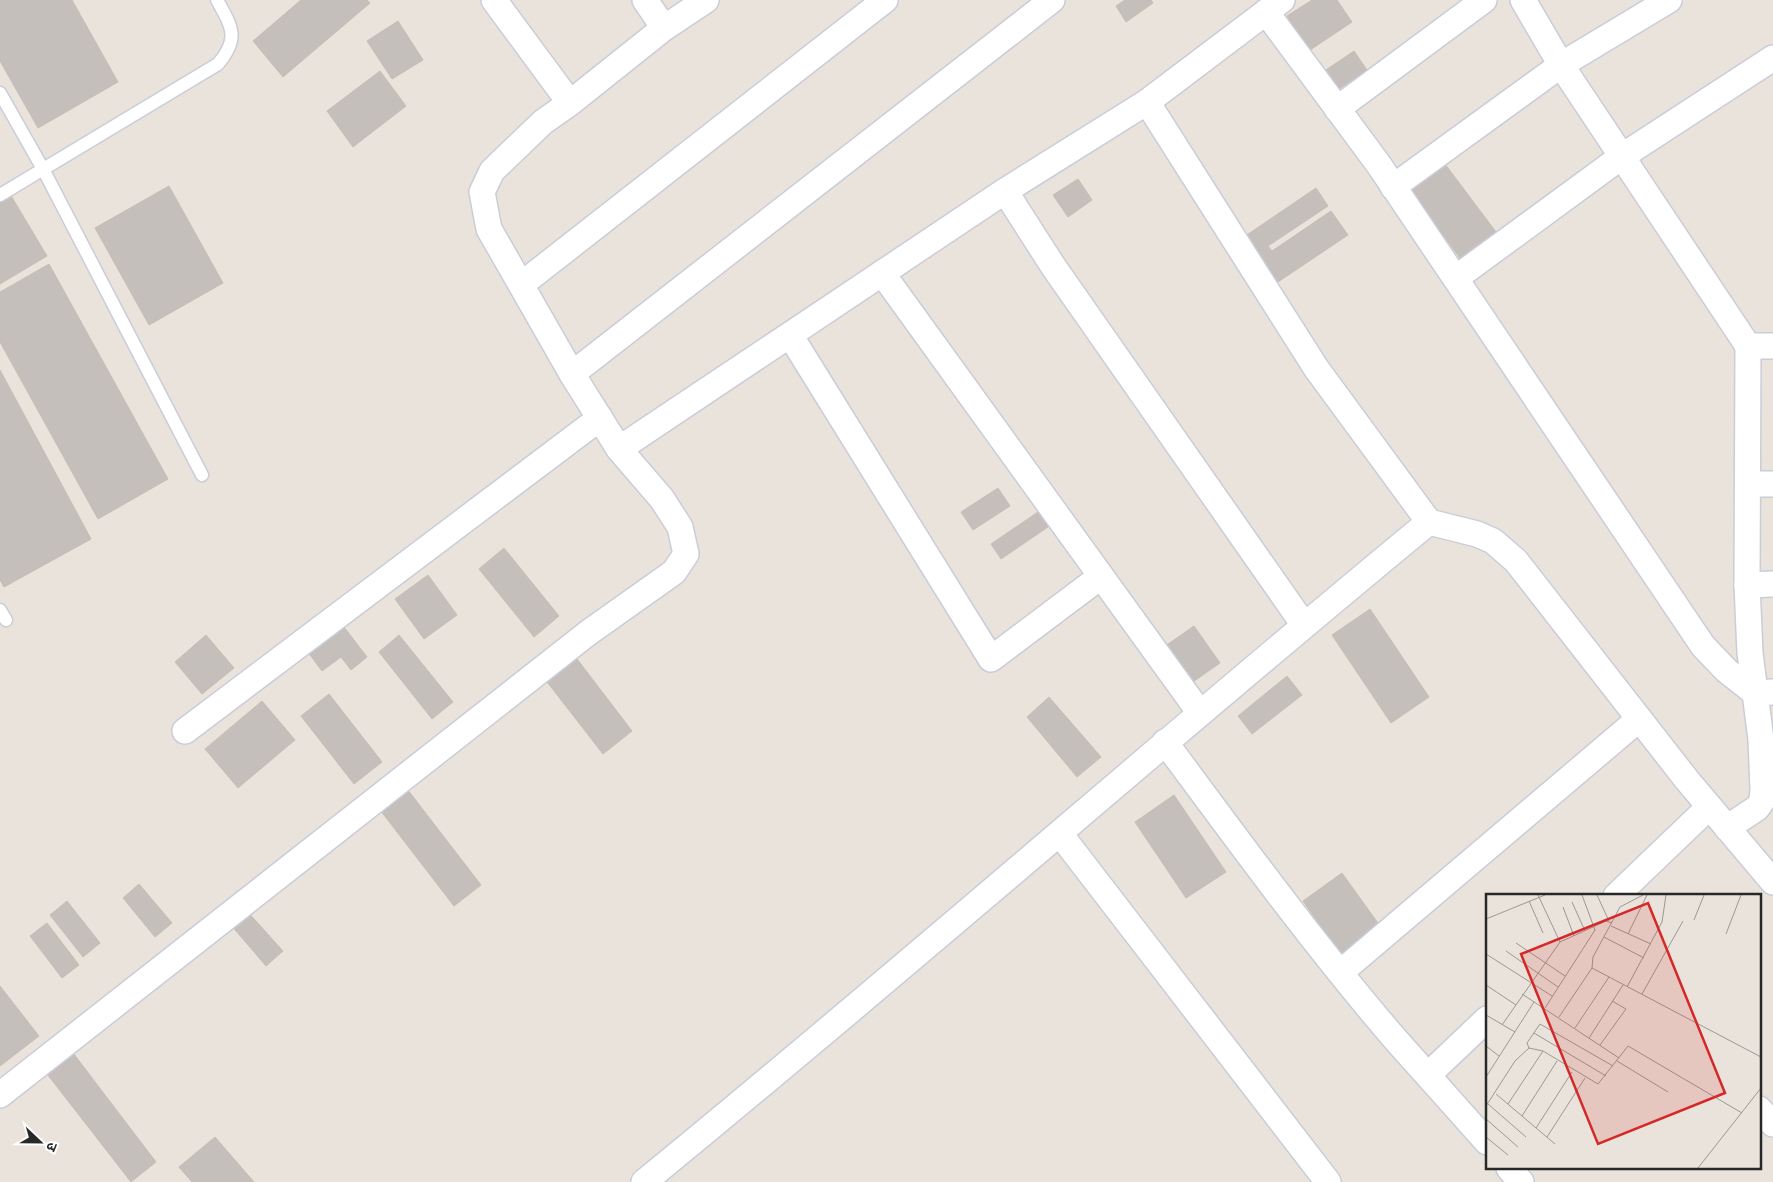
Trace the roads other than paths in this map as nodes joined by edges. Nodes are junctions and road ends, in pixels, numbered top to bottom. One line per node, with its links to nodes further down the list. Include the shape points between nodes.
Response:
1 (217, 0): 19 (lane, via 229,22 233,41 218,64)
2 (494, 0): 16 (street)
3 (645, 0): 11 (street)
4 (706, 0): 11 (street)
5 (885, 0): 25 (street)
6 (1052, 0): 29 (street)
7 (1484, 0): 17 (street)
8 (1523, 0): 13 (street)
9 (1669, 0): 13 (street)
10 (1274, 6): 15 (street); 17 (street)
11 (664, 28): 16 (street)
12 (1773, 58): 18 (street)
13 (1561, 65): 18 (street); 20 (street)
14 (0, 93): 19 (lane)
15 (1147, 102): 21 (street); 35 (street, via 1316,368)
16 (570, 104): 25 (street, via 543,122 514,148 492,171 482,192 489,229)
17 (1337, 109): 20 (street)
18 (1621, 157): 24 (street); 27 (street)
19 (43, 168): 22 (lane); 32 (lane)
20 (1393, 187): 24 (street)
21 (1005, 190): 23 (street); 39 (street, via 1053,266)
22 (0, 195)
23 (882, 273): 26 (street); 36 (street)
24 (1456, 278): 40 (street, via 1703,646 1727,671)
25 (522, 284): 29 (street)
26 (790, 335): 31 (street); 36 (street, via 991,660)
27 (1748, 346): 28 (street); 33 (street)
28 (1773, 346)
29 (572, 374): 30 (street)
30 (600, 418): 31 (street); 43 (street)
31 (619, 449): 54 (street, via 662,499 680,526 686,554 674,572 588,633)
32 (202, 475)
33 (1748, 484): 34 (street); 38 (street)
34 (1773, 484)
35 (1429, 522): 39 (street); 42 (street, via 1493,541 1516,561)
36 (1100, 577): 41 (street)
37 (1773, 584): 38 (street)
38 (1747, 585): 40 (street, via 1750,653)
39 (1304, 625): 41 (street)
40 (1764, 692): 46 (street, via 1762,801)
41 (1200, 713): 44 (street)
42 (1639, 718): 45 (street); 51 (street)
43 (185, 731)
44 (1165, 742): 48 (street); 51 (street)
45 (1709, 807): 47 (street); 50 (street)
46 (1765, 808): 47 (street)
47 (1727, 828): 49 (street)
48 (1060, 834): 59 (street); 60 (street)
49 (1773, 882)
50 (1618, 894)
51 (1341, 972): 53 (street)
52 (1486, 1020): 53 (street)
53 (1428, 1075): 57 (street)
54 (0, 1095)
55 (1760, 1110): 56 (street)
56 (1773, 1124)
57 (1486, 1141)
58 (1511, 1170): 61 (street)
59 (644, 1182)
60 (1328, 1182)
61 (1521, 1182)

